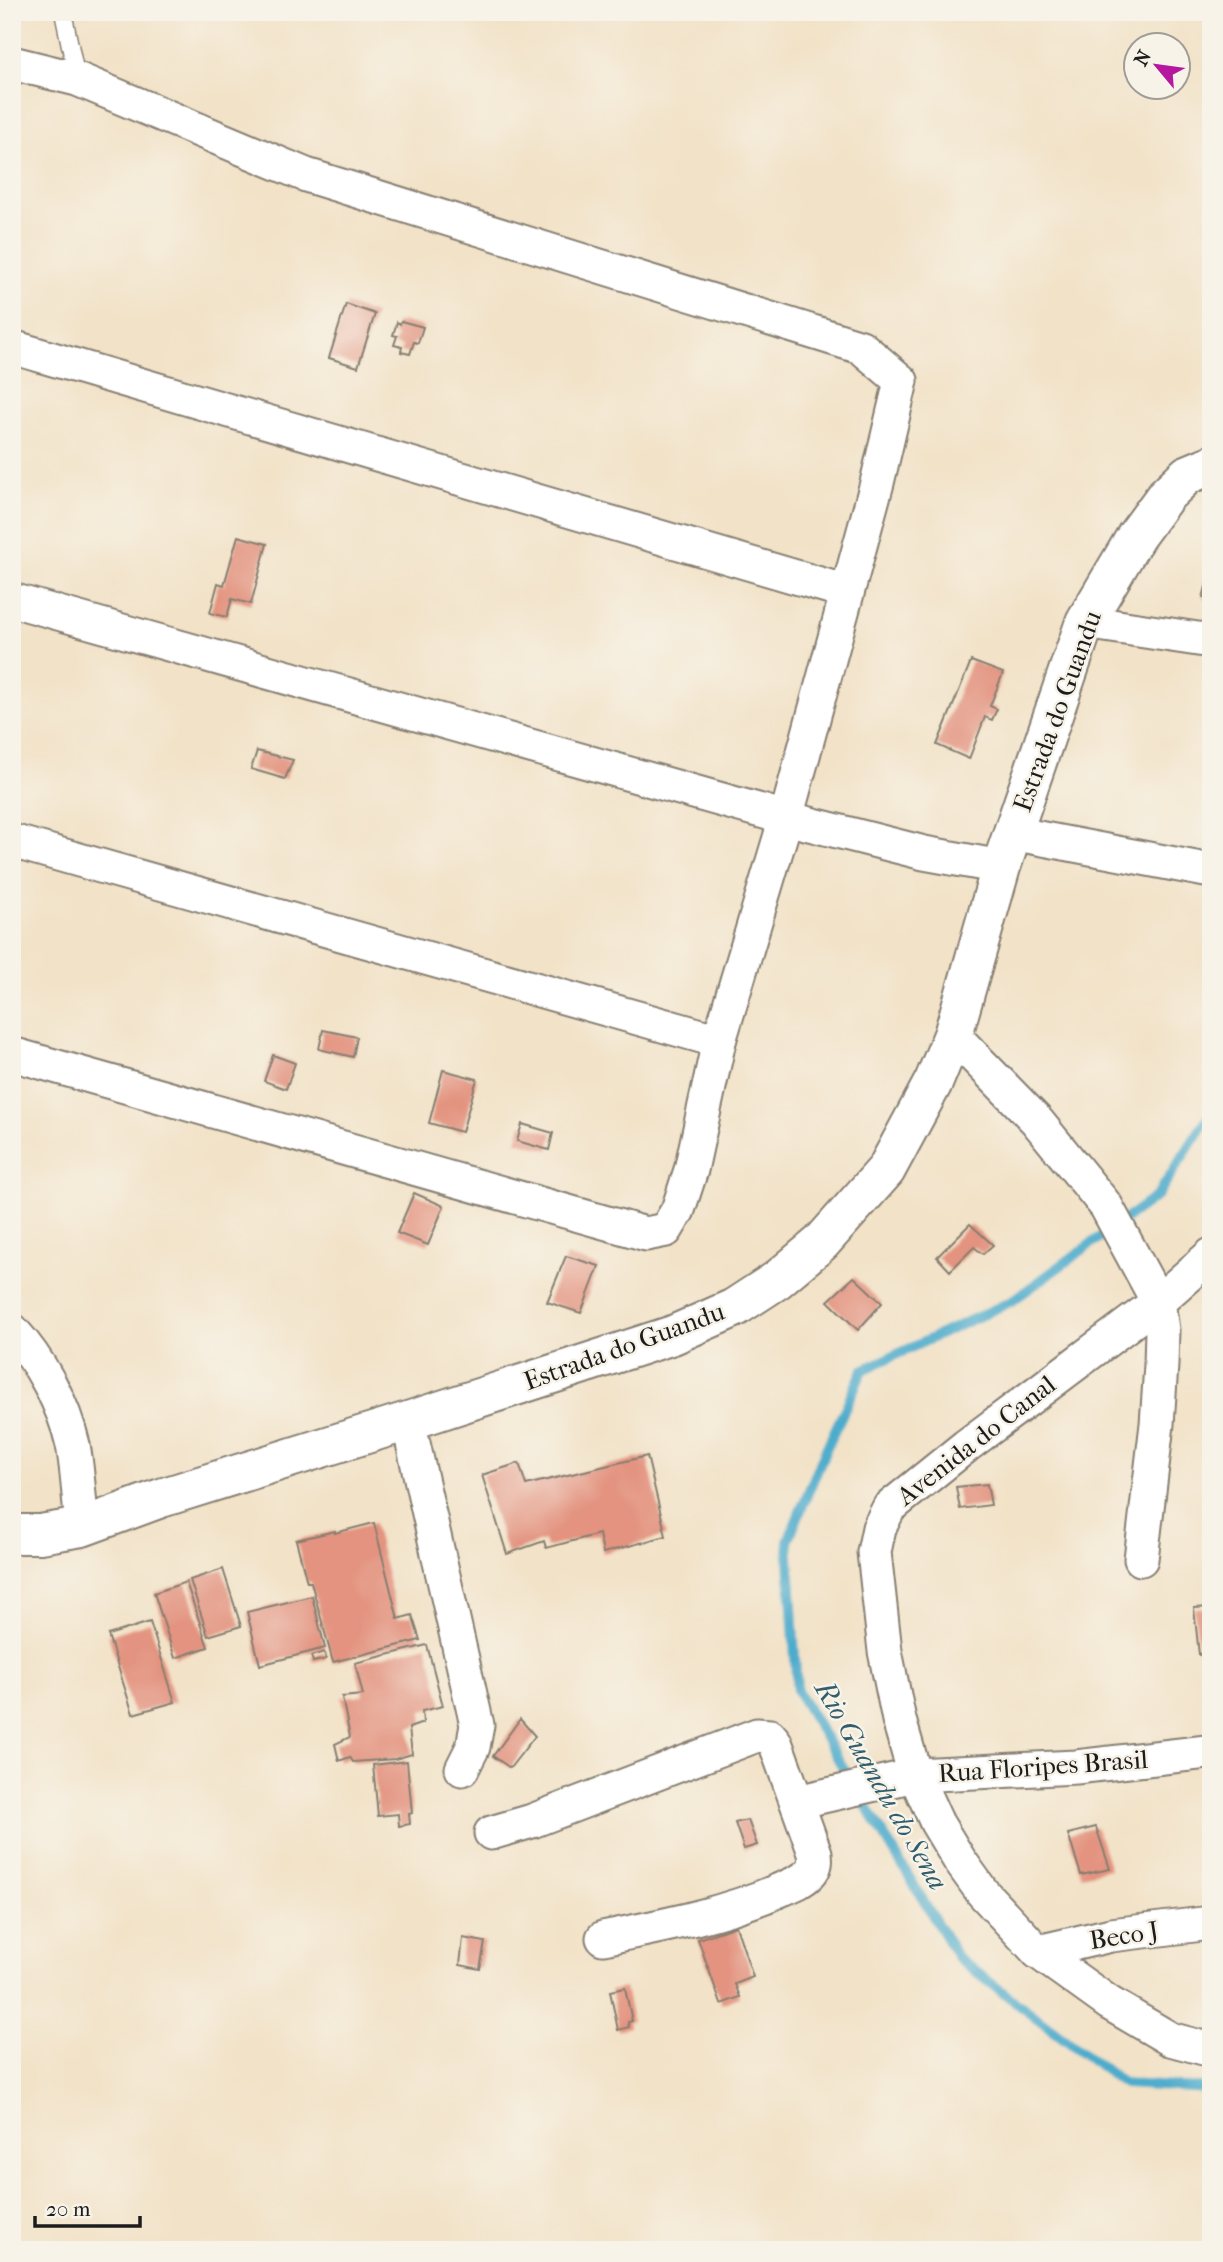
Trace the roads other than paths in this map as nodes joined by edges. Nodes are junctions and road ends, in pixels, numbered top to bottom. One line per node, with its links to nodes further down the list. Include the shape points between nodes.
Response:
1 (63, 12): 3 (lane)
2 (12, 63): 3 (street)
3 (76, 79): 6 (street, via 306,175 861,346 901,381)
4 (12, 346): 6 (street)
5 (1211, 465): 8 (street, Estrada do Guandu, via 1187,475 1166,495)
6 (847, 592): 10 (street)
7 (12, 600): 10 (street)
8 (1085, 622): 9 (street); 12 (street, Estrada do Guandu)
9 (1211, 641)
10 (786, 818): 12 (street, via 924,853); 15 (street)
11 (12, 841): 15 (street)
12 (1007, 850): 13 (street, Estrada do Guandu); 14 (street, Estrada do Guandu)
13 (1211, 871)
14 (953, 1035): 18 (street, via 1036,1120 1106,1206); 20 (street, Estrada do Guandu, via 934,1082 886,1170 821,1242 777,1280 734,1308 673,1335)
15 (719, 1041): 16 (street, via 678,1210 666,1230 646,1234)
16 (12, 1054)
17 (1211, 1255): 18 (street, Avenida do Canal)
18 (1158, 1302): 23 (street, via 1163,1331 1161,1377); 26 (street, Avenida do Canal, via 889,1508 874,1552)
19 (12, 1330): 21 (street, via 61,1408 73,1446)
20 (408, 1421): 21 (street, Estrada do Guandu, via 187,1489); 25 (street, via 477,1725)
21 (82, 1527): 22 (street, Estrada do Guandu)
22 (12, 1534)
23 (1141, 1559)
24 (1207, 1752): 26 (street, Rua Floripes Brasil, via 1087,1766)
25 (462, 1769)
26 (903, 1778): 27 (street, Rua Floripes Brasil); 31 (street, Avenida do Canal, via 983,1893)
27 (808, 1799): 28 (street, via 775,1742 764,1734); 30 (street, via 816,1863 807,1877 761,1898)
28 (491, 1833)
29 (1211, 1923): 31 (street, Beco J, via 1111,1935)
30 (603, 1938)
31 (1038, 1952): 32 (street, Avenida do Canal, via 1109,2003 1170,2039)
32 (1211, 2050)

